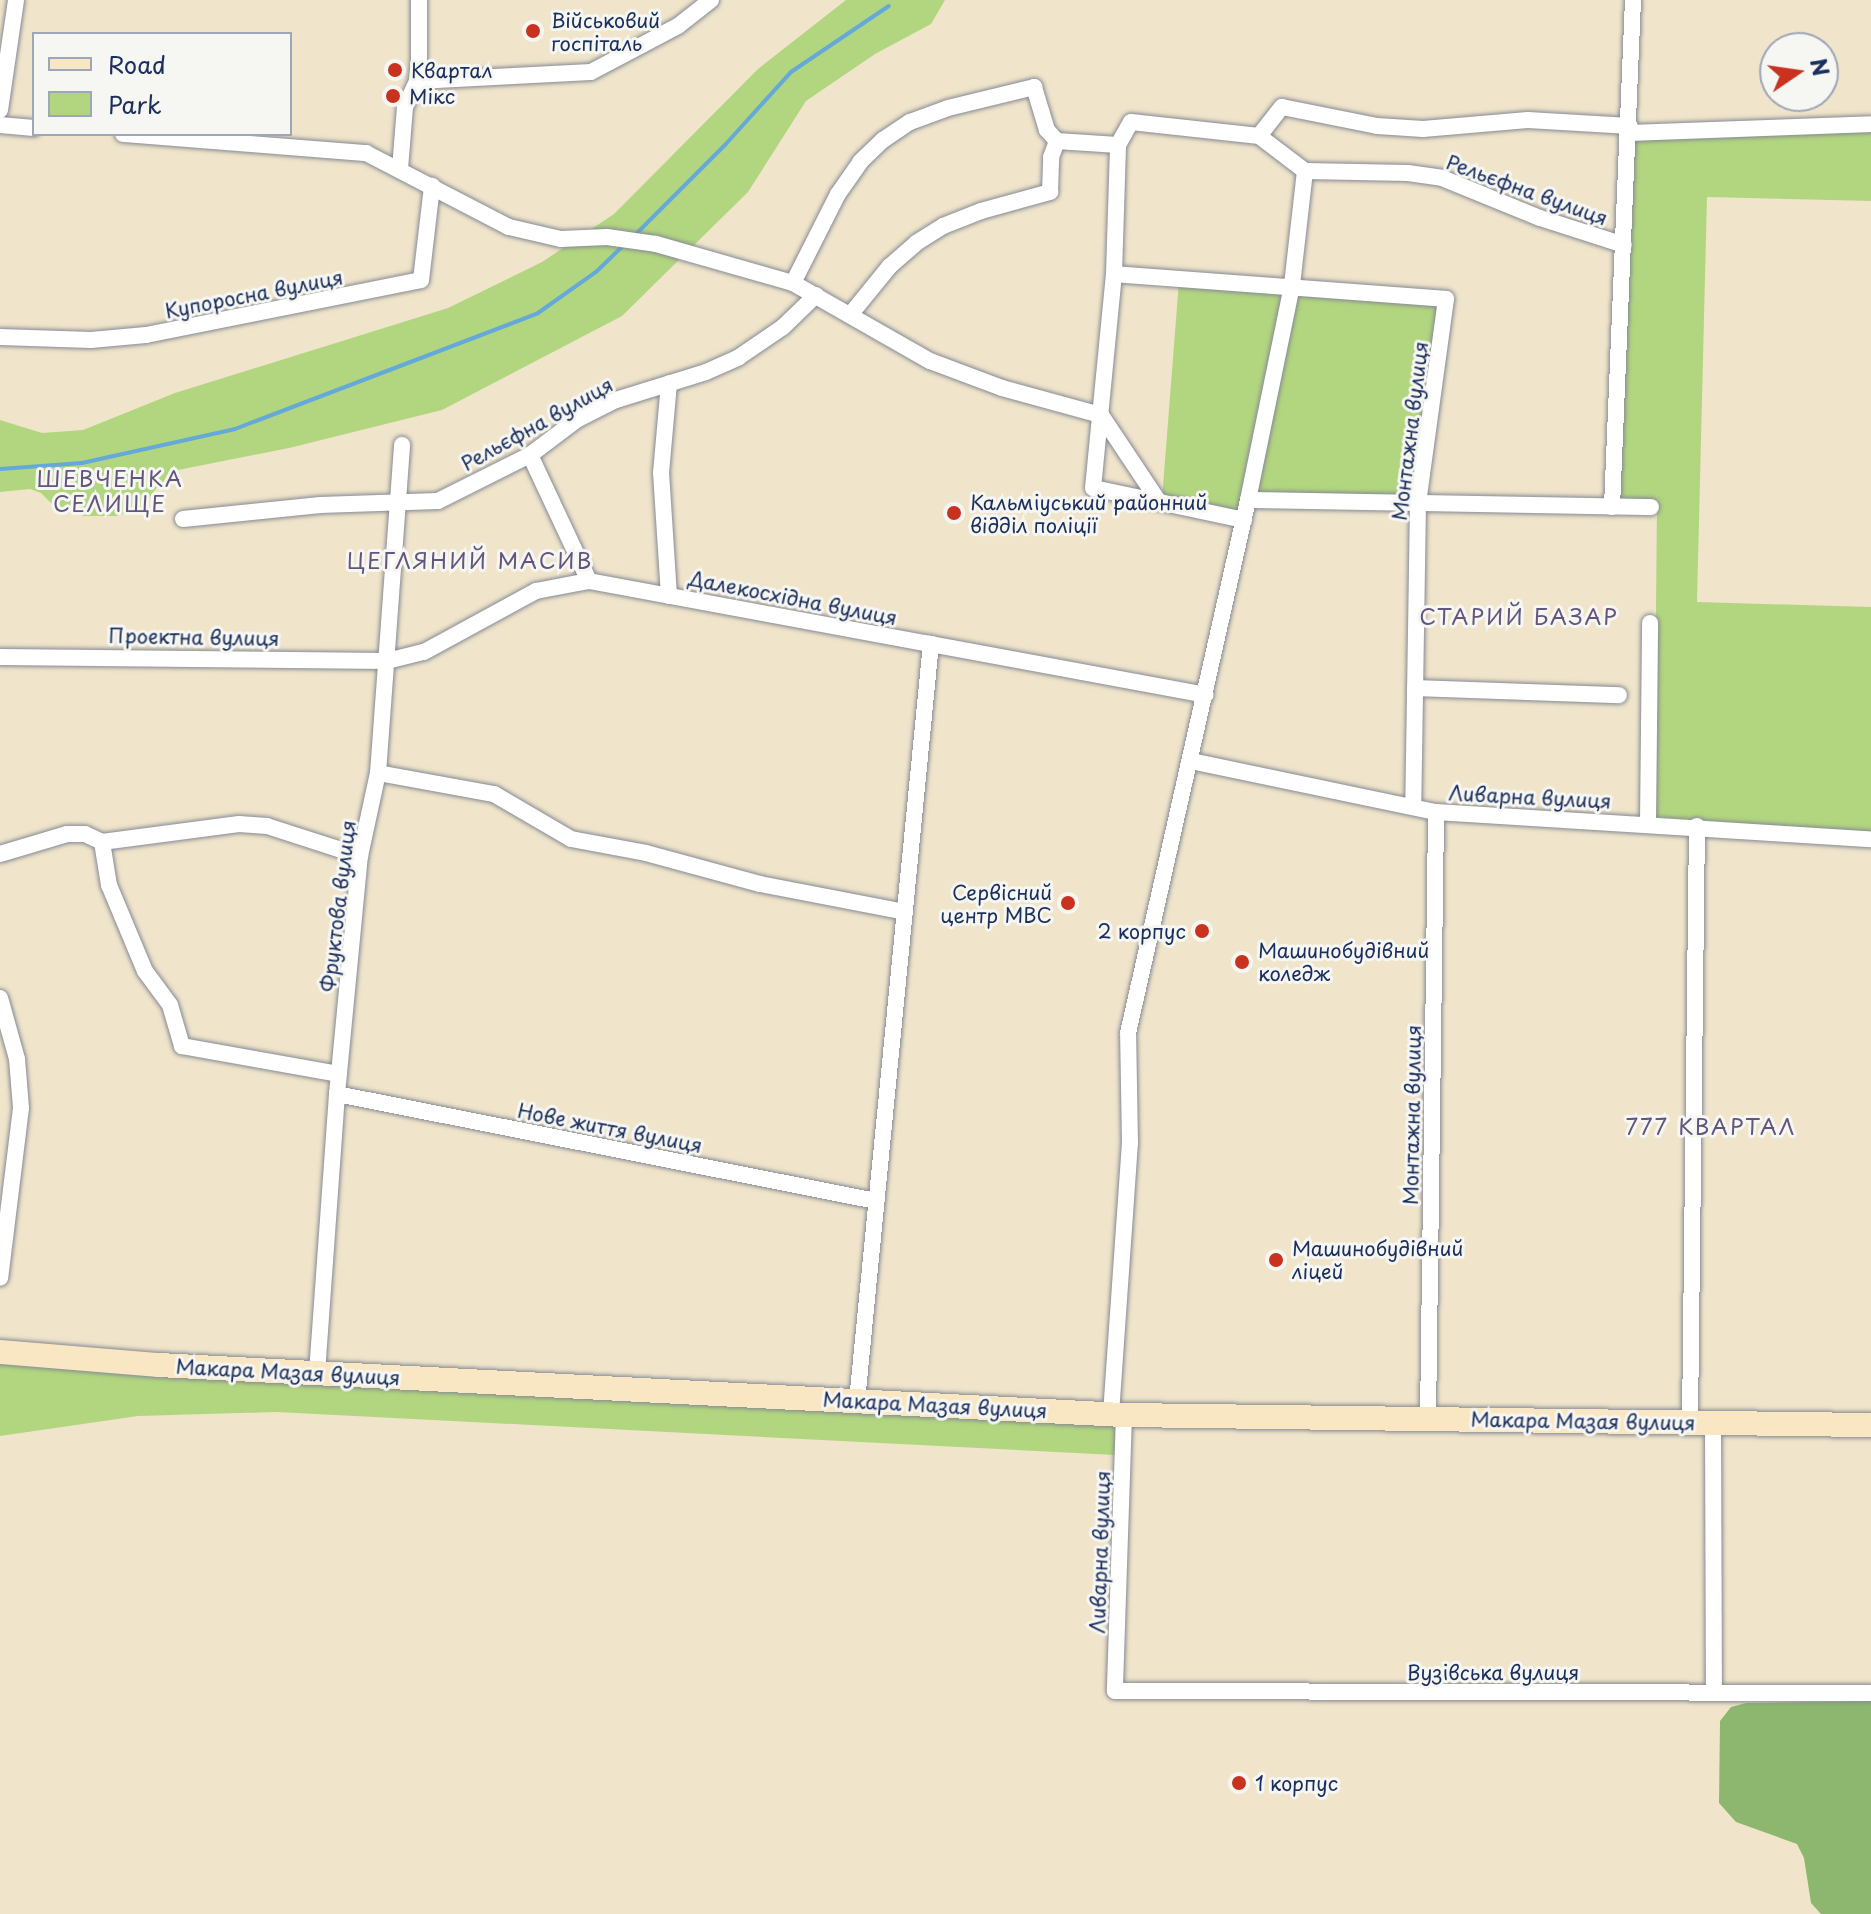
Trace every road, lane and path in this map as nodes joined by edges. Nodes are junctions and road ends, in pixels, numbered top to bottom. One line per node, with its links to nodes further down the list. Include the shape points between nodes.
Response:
1 (16, 0): 6 (street)
2 (419, 0): 5 (street)
3 (711, 0): 5 (street, via 678,26 591,72)
4 (1633, 0): 10 (street)
5 (417, 81): 15 (street, via 405,107)
6 (0, 110)
7 (1871, 124): 10 (street, Рельєфна вулиця)
8 (0, 125): 9 (street)
9 (32, 128)
10 (1630, 130): 12 (street, Рельєфна вулиця, via 1528,120 1423,129 1377,126 1282,107); 18 (street)
11 (150, 136): 15 (street, via 354,151)
12 (1259, 136): 14 (street, via 1131,122); 16 (street)
13 (1057, 141): 14 (street); 20 (street, via 1040,115 1034,87 910,122 860,162); 23 (street, via 1050,192 943,226 890,266)
14 (1118, 145): 19 (street)
15 (400, 169): 17 (street)
16 (1305, 171): 18 (street, Рельєфна вулиця, via 1442,178); 21 (street, Ливарна вулиця)
17 (432, 186): 20 (street, via 533,235 656,244); 24 (street, Купоросна вулиця, via 421,280 146,335 91,340)
18 (1624, 245): 33 (street)
19 (1114, 274): 21 (street); 26 (street)
20 (793, 283): 22 (street)
21 (1292, 285): 29 (street, Ливарна вулиця); 31 (street, Монтажна вулиця, via 1446,299)
22 (816, 295): 23 (street); 25 (street, Рельєфна вулиця, via 783,327 739,357)
23 (850, 315): 26 (street, via 930,361 1002,388)
24 (0, 337)
25 (669, 383): 28 (street, Рельєфна вулиця, via 616,400); 38 (street, via 661,473)
26 (1101, 415): 30 (street); 30 (street, via 1093,488)
27 (402, 445): 32 (street, Фруктова вулиця)
28 (530, 455): 32 (street, Рельєфна вулиця, via 438,501); 37 (street)
29 (1248, 500): 31 (street); 36 (street, Ливарна вулиця)
30 (1159, 502): 36 (street)
31 (1418, 503): 33 (street); 43 (street, Монтажна вулиця)
32 (395, 504): 35 (street, Рельєфна вулиця, via 320,505); 42 (street, Фруктова вулиця)
33 (1612, 507): 34 (street)
34 (1651, 507)
35 (183, 519)
36 (1244, 520): 44 (street, Ливарна вулиця)
37 (589, 581): 38 (street, Далекосхідна вулиця); 42 (street, Далекосхідна вулиця, via 536,591 424,652)
38 (669, 596): 40 (street, Далекосхідна вулиця)
39 (1650, 623): 50 (street)
40 (931, 644): 44 (street, Далекосхідна вулиця); 56 (street)
41 (0, 657): 42 (street, Проектна вулиця)
42 (387, 661): 47 (street, Фруктова вулиця)
43 (1415, 688): 45 (street); 48 (street, Монтажна вулиця)
44 (1206, 695): 46 (street, Ливарна вулиця)
45 (1619, 695)
46 (1191, 761): 48 (street, Ливарна вулиця); 65 (street, Ливарна вулиця, via 1169,838 1128,1033 1130,1143)
47 (378, 773): 55 (street, Фруктова вулиця); 56 (street, via 494,794 571,839)
48 (1413, 807): 49 (street, Ливарна вулиця)
49 (1436, 812): 50 (street, Ливарна вулиця); 66 (street, Монтажна вулиця)
50 (1648, 823): 51 (street, Ливарна вулиця)
51 (1697, 826): 52 (street, Ливарна вулиця); 67 (street)
52 (1871, 839)
53 (102, 842): 54 (street, via 85,834 67,834); 55 (street, via 239,824 267,826); 58 (street, via 109,885 145,971 170,1005 182,1046)
54 (0, 854)
55 (360, 856): 58 (street, Фруктова вулиця)
56 (905, 912): 60 (street)
57 (0, 998): 61 (street, via 17,1059 21,1108)
58 (339, 1074): 59 (street, Фруктова вулиця)
59 (337, 1094): 60 (street, Нове життя вулиця); 63 (street, Фруктова вулиця)
60 (876, 1201): 64 (street)
61 (0, 1278)
62 (0, 1352): 63 (main road, Макара Мазая вулиця)
63 (317, 1373): 64 (main road, Макара Мазая вулиця)
64 (857, 1401): 65 (main road, Макара Мазая вулиця)
65 (1118, 1414): 66 (main road, Макара Мазая вулиця); 69 (street, Ливарна вулиця)
66 (1428, 1419): 67 (main road, Макара Мазая вулиця)
67 (1701, 1422): 68 (main road, Макара Мазая вулиця); 70 (street)
68 (1871, 1425)
69 (1115, 1691): 70 (street, Вузівська вулиця)
70 (1714, 1693): 71 (street, Вузівська вулиця)
71 (1871, 1693)

